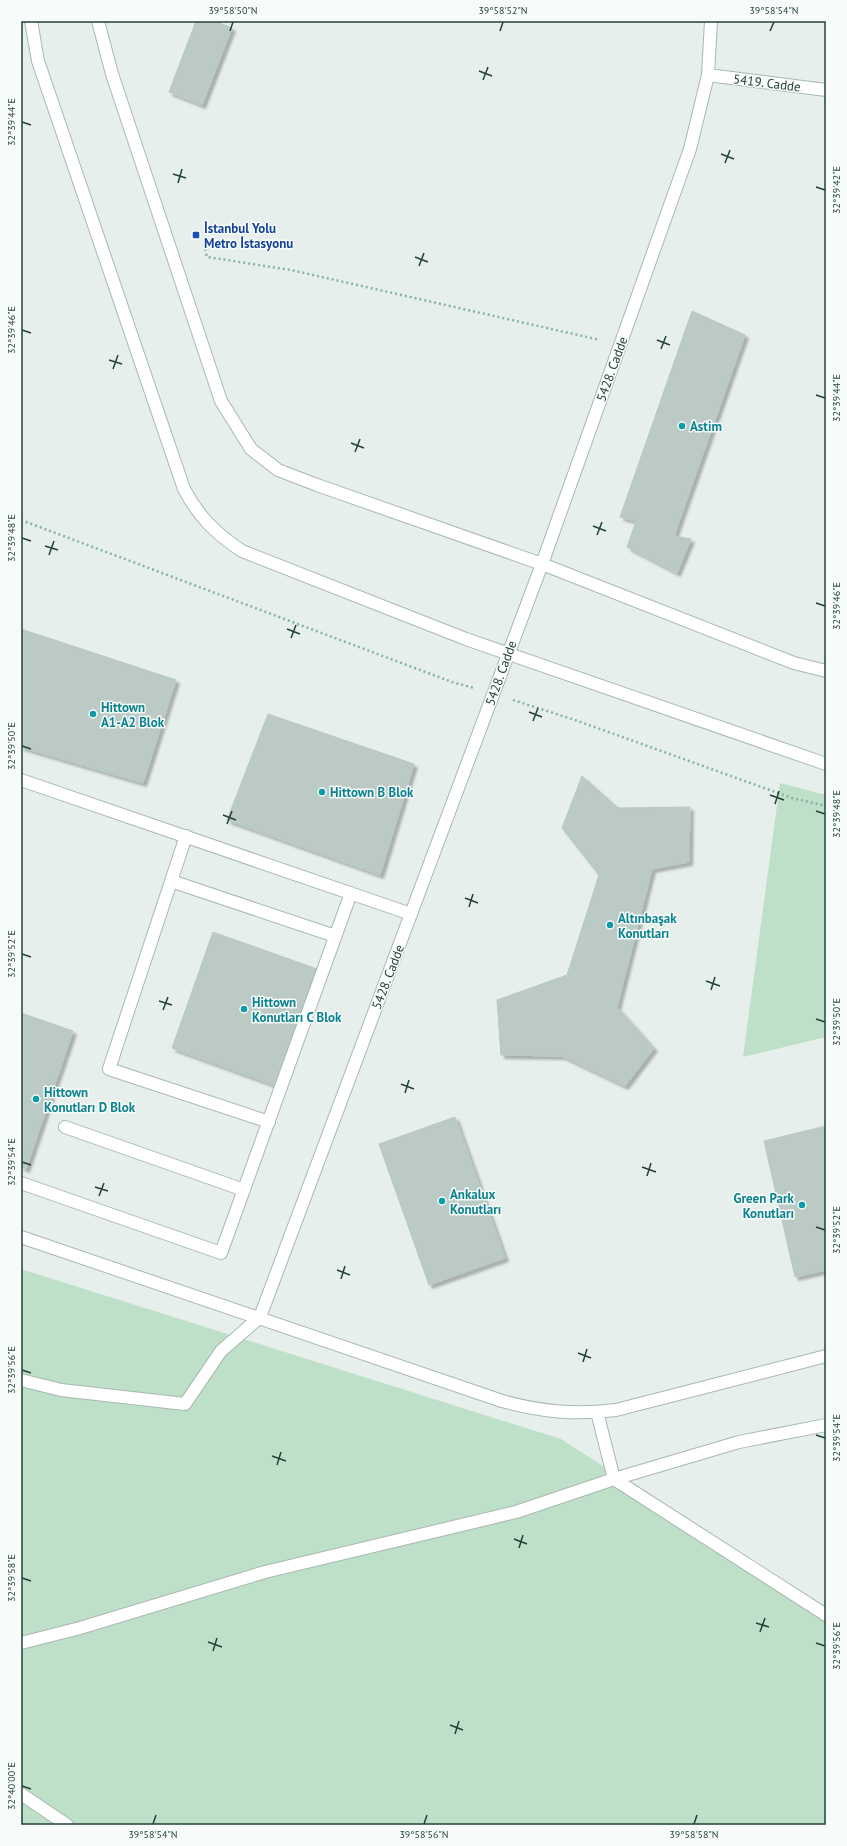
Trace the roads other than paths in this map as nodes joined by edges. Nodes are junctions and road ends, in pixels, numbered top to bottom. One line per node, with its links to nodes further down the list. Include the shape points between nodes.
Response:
1 (30, 21): 7 (street, via 38,61 184,488 194,507 219,535 242,551)
2 (98, 21): 6 (street, via 112,74 221,401 251,449 278,470)
3 (710, 21): 4 (street, 5428. Cadde)
4 (708, 75): 5 (street, 5419. Cadde); 6 (street, 5428. Cadde, via 690,149)
5 (826, 90)
6 (542, 564): 7 (street, 5428. Cadde); 8 (street, via 794,663)
7 (509, 654): 9 (street); 14 (street, 5428. Cadde)
8 (826, 671)
9 (826, 764)
10 (21, 780): 11 (street)
11 (186, 836): 12 (street); 13 (street)
12 (171, 881): 15 (street); 16 (street, via 109,1068)
13 (351, 893): 14 (street); 15 (street)
14 (411, 914): 21 (street, 5428. Cadde)
15 (335, 936): 16 (street)
16 (268, 1122): 19 (street)
17 (65, 1128): 19 (street)
18 (21, 1183): 19 (street, via 221,1253)
19 (244, 1190)
20 (21, 1237): 21 (street)
21 (260, 1317): 23 (street, via 221,1351 185,1404 61,1390); 24 (street, via 502,1401 562,1413)
22 (826, 1356): 24 (street, via 616,1410)
23 (21, 1380)
24 (597, 1412): 26 (street)
25 (826, 1425): 26 (street, via 739,1442)
26 (614, 1479): 27 (street); 28 (street, via 516,1512 265,1572 80,1628)
27 (826, 1615)
28 (21, 1643)
29 (21, 1794): 30 (street)
30 (67, 1825)

